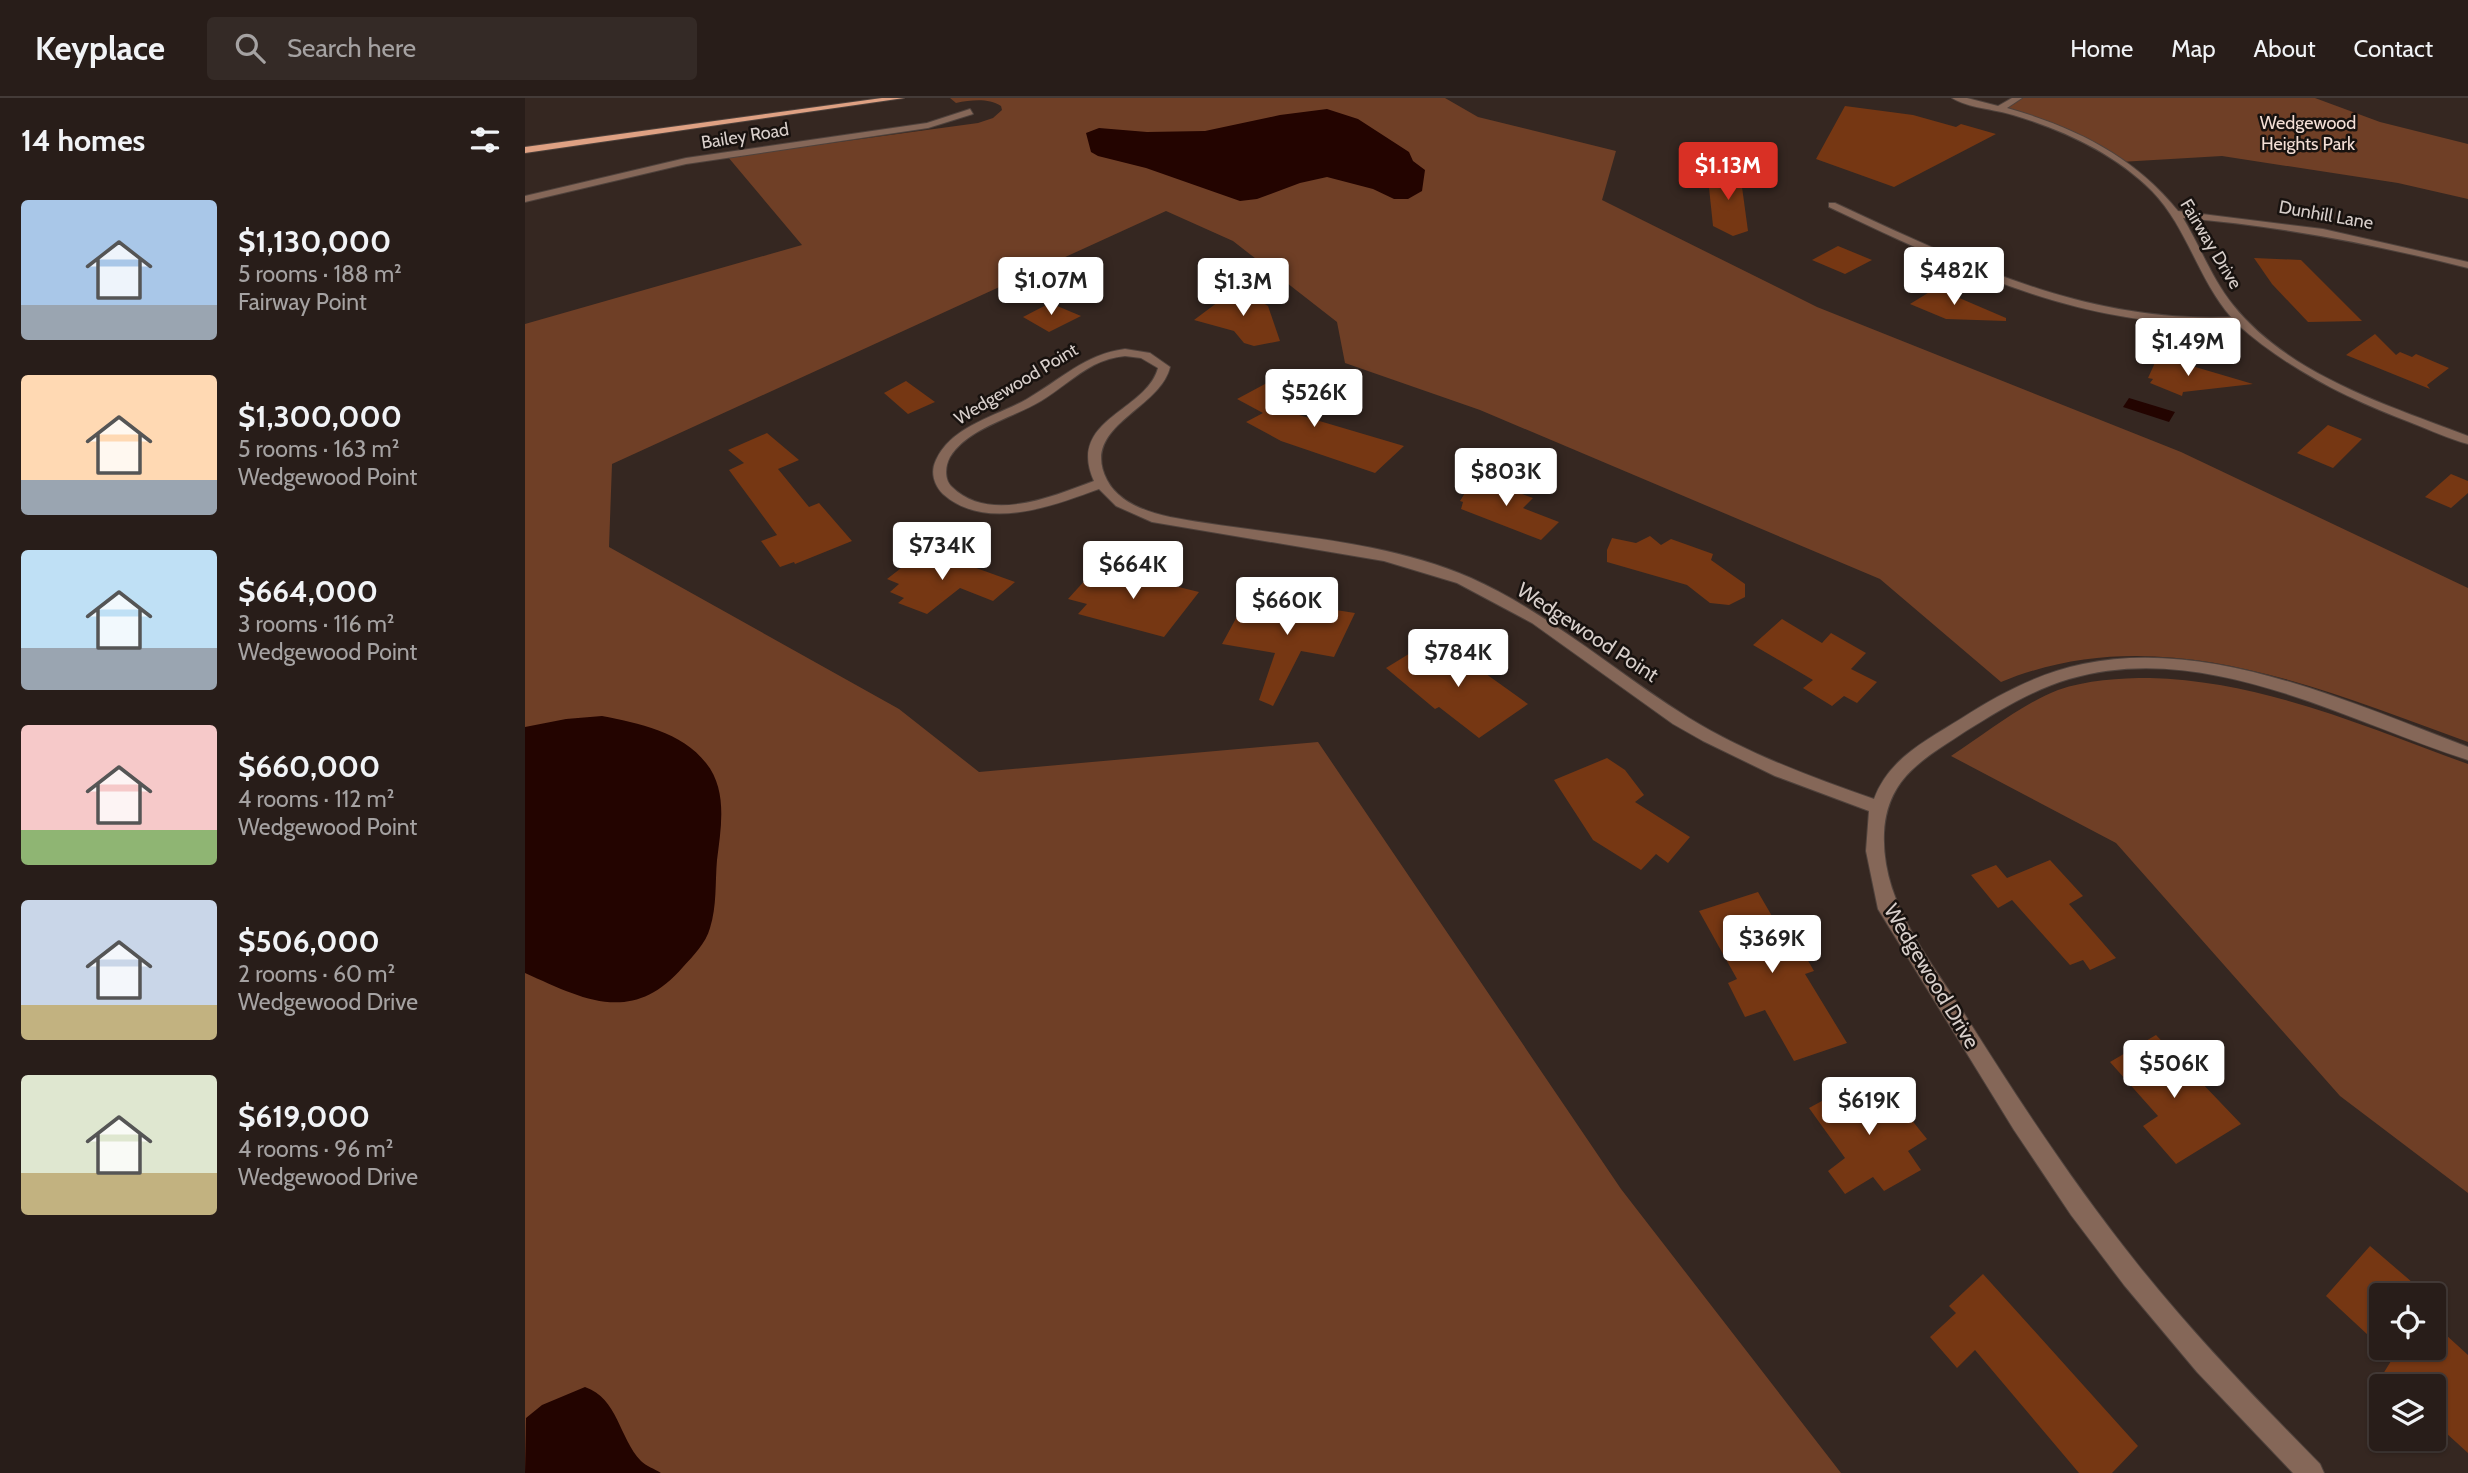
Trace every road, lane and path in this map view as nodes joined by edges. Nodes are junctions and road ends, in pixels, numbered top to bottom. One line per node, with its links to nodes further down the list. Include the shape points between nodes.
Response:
1 (900, 98): 6 (main road, Bailey Road)
2 (1956, 98): 4 (street, Fairway Drive)
3 (2018, 98): 4 (street)
4 (1999, 109): 9 (street, Fairway Drive, via 2080,139 2120,162 2144,178)
5 (970, 112): 7 (street, Bailey Road, via 919,126 686,161)
6 (525, 150)
7 (525, 199)
8 (1832, 205): 11 (street, via 1942,254 2077,304 2143,318)
9 (2175, 214): 10 (street, Dunhill Lane, via 2361,237); 11 (street, Fairway Drive, via 2214,287)
10 (2468, 265)
11 (2240, 320): 12 (street, Fairway Drive, via 2305,368 2343,389)
12 (2468, 440)
13 (1101, 483): 13 (street, Wedgewood Point, via 1095,450 1101,435 1164,376 1164,367 1148,355 1120,353 1094,359 1033,401 955,443 939,470 951,495 988,509 1032,505); 15 (street, Wedgewood Point, via 1120,503 1164,519 1436,570 1521,609 1718,741 1769,766)
14 (2468, 754): 15 (street, Wedgewood Drive, via 2230,673 2120,665 2058,677 1994,706 1909,760 1894,777)
15 (1880, 808): 16 (street, Wedgewood Drive, via 1873,840 1876,873 1888,909 2047,1162 2109,1248 2185,1340)
16 (2311, 1473)

